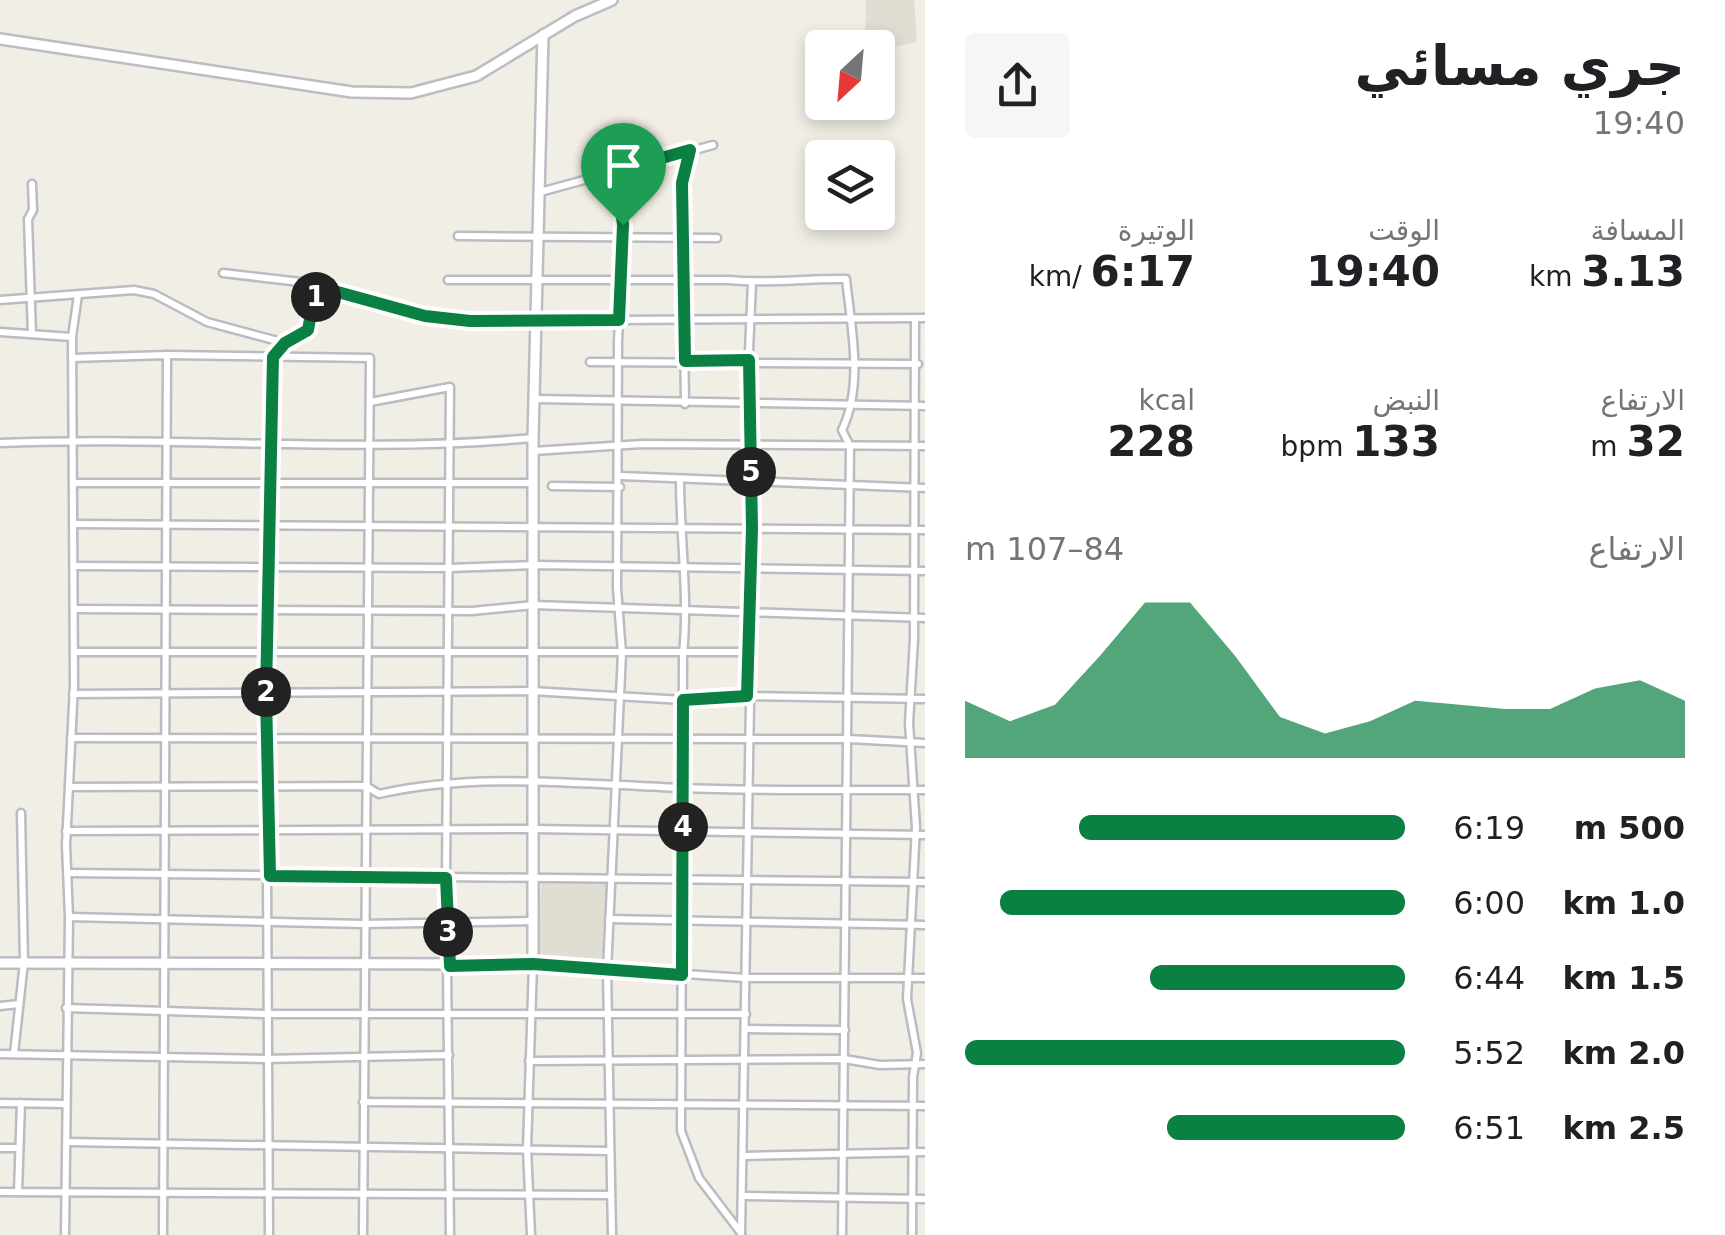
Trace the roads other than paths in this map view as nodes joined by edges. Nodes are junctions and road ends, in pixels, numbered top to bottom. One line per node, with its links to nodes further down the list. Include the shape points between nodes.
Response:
1 (612, 0): 2 (street)
2 (543, 35): 3 (street, via 476,76 382,94); 8 (street)
3 (0, 39)
4 (713, 144): 5 (street)
5 (690, 150): 6 (street); 12 (street, via 682,183)
6 (616, 171): 8 (street); 11 (street)
7 (32, 184): 23 (street)
8 (540, 192): 9 (street)
9 (540, 235): 10 (street); 11 (street); 15 (street)
10 (458, 236)
11 (623, 238): 12 (street); 17 (street)
12 (686, 238): 13 (street); 18 (street)
13 (717, 238)
14 (223, 273): 20 (street)
15 (536, 277): 16 (street); 17 (street); 25 (street)
16 (448, 280)
17 (618, 280): 18 (street); 26 (street)
18 (683, 280): 19 (street); 28 (street)
19 (752, 282): 29 (street, via 846,279); 30 (street)
20 (316, 286): 25 (street, via 425,316); 34 (street, via 308,330)
21 (78, 294): 23 (street); 33 (street); 34 (street, via 154,294 207,322)
22 (0, 300): 23 (street)
23 (32, 301): 32 (street)
24 (925, 318): 27 (street)
25 (538, 319): 26 (street); 44 (street)
26 (619, 320): 28 (street); 39 (street)
27 (915, 320): 29 (street); 43 (street)
28 (684, 321): 30 (street); 40 (street)
29 (850, 321): 30 (street); 42 (street)
30 (750, 322): 38 (street)
31 (0, 332): 32 (street)
32 (32, 334): 33 (street)
33 (72, 337): 37 (street)
34 (285, 343): 36 (street)
35 (168, 355): 36 (street); 37 (street); 54 (street)
36 (273, 357): 45 (street, via 370,358); 55 (street)
37 (72, 358): 53 (street)
38 (749, 360): 40 (street); 42 (street); 49 (street)
39 (620, 361): 40 (street); 41 (street); 46 (street)
40 (685, 361): 47 (street)
41 (590, 362)
42 (854, 363): 43 (street); 48 (street)
43 (918, 364): 50 (street)
44 (536, 398): 46 (street); 52 (street)
45 (370, 402): 57 (street); 60 (street, via 450,387)
46 (618, 402): 47 (street); 58 (street)
47 (685, 404): 49 (street)
48 (852, 404): 49 (street); 50 (street); 61 (street, via 842,430)
49 (751, 405): 59 (street)
50 (913, 405): 51 (street); 62 (street)
51 (925, 406)
52 (533, 438): 60 (street); 64 (street)
53 (74, 440): 54 (street); 56 (street); 67 (street)
54 (167, 440): 55 (street); 72 (street)
55 (272, 442): 57 (street); 68 (street)
56 (0, 443)
57 (369, 443): 60 (street); 69 (street)
58 (620, 445): 59 (street); 64 (street); 65 (street)
59 (751, 445): 61 (street); 71 (street)
60 (450, 446): 73 (street)
61 (850, 446): 62 (street); 76 (street)
62 (915, 446): 63 (street); 77 (street)
63 (925, 446)
64 (533, 451): 70 (street)
65 (621, 476): 66 (street); 75 (street)
66 (680, 479): 71 (street); 86 (street)
67 (74, 483): 72 (street); 79 (street)
68 (271, 483): 69 (street); 72 (street); 81 (street)
69 (369, 483): 73 (street); 83 (street)
70 (534, 483): 73 (street); 84 (street)
71 (751, 483): 76 (street); 87 (street)
72 (167, 484): 80 (street)
73 (450, 485): 82 (street)
74 (552, 486): 75 (street)
75 (620, 488): 85 (street)
76 (849, 488): 77 (street); 88 (street)
77 (914, 488): 78 (street); 89 (street)
78 (925, 488)
79 (74, 524): 80 (street); 92 (street)
80 (167, 524): 81 (street); 95 (street)
81 (269, 524): 83 (street); 94 (street)
82 (449, 524): 83 (street); 84 (street); 96 (street)
83 (368, 525): 93 (street)
84 (535, 525): 85 (street); 91 (street)
85 (618, 527): 86 (street); 99 (street)
86 (680, 527): 87 (street); 97 (street)
87 (752, 528): 88 (street); 98 (street)
88 (848, 528): 89 (street); 100 (street)
89 (914, 530): 90 (street); 101 (street)
90 (925, 530)
91 (535, 564): 96 (street); 99 (street); 103 (street)
92 (74, 566): 95 (street); 104 (street)
93 (368, 566): 94 (street); 96 (street); 107 (street)
94 (269, 567): 95 (street); 106 (street)
95 (167, 568): 105 (street)
96 (449, 568): 108 (street)
97 (680, 568): 98 (street); 99 (street); 110 (street)
98 (751, 568): 100 (street); 111 (street)
99 (618, 569): 109 (street)
100 (847, 570): 101 (street); 112 (street)
101 (913, 570): 102 (street); 114 (street)
102 (925, 571)
103 (534, 606): 108 (street); 109 (street); 115 (street)
104 (74, 609): 105 (street); 116 (street)
105 (167, 609): 106 (street); 117 (street)
106 (267, 610): 107 (street); 118 (street)
107 (368, 610): 108 (street); 119 (street)
108 (448, 610): 122 (street)
109 (619, 610): 110 (street); 120 (street)
110 (687, 613): 111 (street); 123 (street)
111 (749, 615): 112 (street); 121 (street)
112 (847, 615): 114 (street); 132 (street)
113 (925, 618): 114 (street)
114 (912, 621): 133 (street)
115 (533, 649): 120 (street); 122 (street); 124 (street)
116 (74, 652): 117 (street); 127 (street)
117 (167, 652): 118 (street); 128 (street)
118 (266, 652): 119 (street); 129 (street)
119 (367, 652): 122 (street); 126 (street)
120 (622, 652): 123 (street); 131 (street)
121 (748, 652): 123 (street); 130 (street)
122 (448, 654): 125 (street)
123 (683, 654): 135 (street)
124 (532, 691): 125 (street); 131 (street); 140 (street)
125 (448, 692): 126 (street); 145 (street)
126 (367, 693): 129 (street); 136 (street)
127 (73, 694): 128 (street); 138 (street)
128 (167, 694): 129 (street); 139 (street)
129 (266, 694): 137 (street)
130 (747, 696): 132 (street); 135 (street); 144 (street)
131 (618, 697): 135 (street); 143 (street)
132 (848, 698): 133 (street); 141 (street)
133 (911, 698): 134 (street); 146 (street)
134 (925, 699)
135 (683, 700): 142 (street)
136 (366, 736): 137 (street); 145 (street); 152 (street)
137 (268, 737): 139 (street); 151 (street)
138 (71, 738): 139 (street); 155 (street)
139 (167, 738): 150 (street)
140 (532, 739): 143 (street); 145 (street); 148 (street)
141 (848, 739): 144 (street); 146 (street); 159 (street)
142 (683, 740): 143 (street); 144 (street); 156 (street)
143 (616, 741): 149 (street)
144 (747, 741): 154 (street)
145 (448, 742): 153 (street)
146 (911, 742): 147 (street); 157 (street)
147 (925, 743)
148 (533, 782): 149 (street); 153 (street); 161 (street)
149 (615, 784): 156 (street); 168 (street)
150 (167, 785): 151 (street); 155 (street); 164 (street)
151 (269, 785): 152 (street); 165 (street)
152 (366, 786): 153 (street, via 379,794); 166 (street)
153 (447, 786): 163 (street)
154 (747, 786): 156 (street); 159 (street); 167 (street)
155 (68, 787): 162 (street)
156 (683, 788): 170 (street)
157 (914, 790): 158 (street); 159 (street); 171 (street)
158 (925, 790)
159 (847, 793): 169 (street)
160 (21, 813): 197 (street)
161 (533, 830): 163 (street); 168 (street); 175 (street)
162 (66, 831): 164 (street); 172 (street)
163 (447, 831): 166 (street); 178 (street)
164 (166, 832): 165 (street); 173 (street)
165 (268, 833): 166 (street); 174 (street)
166 (366, 833): 176 (street)
167 (747, 833): 169 (street); 170 (street); 180 (street)
168 (613, 834): 170 (street); 179 (street)
169 (847, 834): 171 (street); 181 (street)
170 (683, 835): 177 (street)
171 (920, 835): 182 (street)
172 (68, 873): 173 (street); 184 (street)
173 (166, 876): 174 (street); 186 (street)
174 (270, 876): 176 (street); 189 (street)
175 (533, 876): 178 (street); 179 (street); 187 (street)
176 (365, 877): 178 (street); 190 (street)
177 (683, 877): 179 (street); 180 (street); 191 (street)
178 (446, 878): 188 (street)
179 (611, 878): 185 (street)
180 (747, 878): 181 (street); 192 (street)
181 (846, 880): 182 (street); 195 (street)
182 (914, 882): 183 (street); 193 (street)
183 (925, 882)
184 (69, 918): 186 (street); 196 (street)
185 (609, 919): 191 (street); 204 (street)
186 (166, 921): 189 (street); 200 (street)
187 (533, 921): 188 (street); 199 (street)
188 (447, 922): 190 (street); 203 (street)
189 (268, 923): 190 (street); 201 (street)
190 (364, 924): 202 (street)
191 (683, 924): 192 (street); 205 (street)
192 (746, 924): 195 (street); 206 (street)
193 (912, 925): 194 (street); 195 (street); 209 (street)
194 (925, 925)
195 (846, 926): 208 (street)
196 (68, 960): 197 (street); 200 (street); 212 (street)
197 (24, 962): 198 (street); 210 (street)
198 (0, 963)
199 (533, 964): 203 (street); 204 (street); 218 (street)
200 (166, 965): 201 (street); 213 (street)
201 (268, 966): 202 (street); 217 (street)
202 (363, 966): 203 (street); 214 (street)
203 (450, 966): 215 (street)
204 (607, 971): 205 (street); 219 (street)
205 (682, 975): 206 (street); 216 (street)
206 (746, 978): 208 (street); 220 (street)
207 (925, 978): 209 (street)
208 (845, 979): 209 (street); 222 (street)
209 (908, 980): 235 (street)
210 (19, 1004): 211 (street); 224 (street)
211 (0, 1006)
212 (66, 1008): 213 (street); 225 (street)
213 (164, 1012): 217 (street); 228 (street)
214 (363, 1012): 215 (street); 217 (street); 227 (street)
215 (448, 1012): 218 (street); 226 (street)
216 (681, 1012): 219 (street); 220 (street); 233 (street)
217 (266, 1014): 229 (street)
218 (530, 1014): 219 (street); 232 (street)
219 (608, 1014): 234 (street)
220 (746, 1014): 221 (street)
221 (746, 1029): 222 (street); 231 (street)
222 (844, 1030): 230 (street)
223 (0, 1054): 224 (street)
224 (14, 1054): 225 (street)
225 (66, 1055): 228 (street); 242 (street)
226 (449, 1055): 227 (street); 245 (street)
227 (364, 1056): 229 (street); 237 (street)
228 (164, 1058): 229 (street); 250 (street)
229 (265, 1059): 251 (street)
230 (844, 1059): 231 (street); 235 (street); 244 (street)
231 (745, 1060): 233 (street); 246 (street)
232 (529, 1061): 234 (street); 238 (street)
233 (680, 1061): 234 (street); 243 (street)
234 (610, 1062): 239 (street)
235 (915, 1064): 236 (street); 247 (street)
236 (925, 1064)
237 (363, 1102): 245 (street); 254 (street)
238 (528, 1102): 239 (street); 245 (street); 256 (street)
239 (610, 1102): 243 (street); 257 (street)
240 (0, 1103): 241 (street)
241 (22, 1103): 242 (street); 253 (street)
242 (66, 1104): 249 (street)
243 (681, 1104): 246 (street); 275 (street, via 682,1131 699,1178)
244 (844, 1104): 246 (street); 247 (street); 260 (street)
245 (449, 1105): 255 (street)
246 (745, 1105): 261 (street)
247 (913, 1106): 248 (street); 258 (street)
248 (925, 1106)
249 (67, 1142): 250 (street); 265 (street)
250 (163, 1147): 251 (street); 266 (street)
251 (268, 1147): 254 (street); 262 (street)
252 (0, 1148): 253 (street)
253 (18, 1148): 264 (street)
254 (363, 1148): 255 (street); 270 (street)
255 (450, 1149): 256 (street); 267 (street)
256 (527, 1149): 257 (street); 268 (street)
257 (609, 1151): 269 (street)
258 (914, 1152): 259 (street); 260 (street); 273 (street)
259 (925, 1152)
260 (843, 1154): 261 (street); 272 (street)
261 (744, 1156): 271 (street)
262 (268, 1191): 266 (street); 270 (street); 278 (street)
263 (0, 1192): 264 (street)
264 (18, 1192): 265 (street)
265 (66, 1192): 266 (street); 276 (street)
266 (163, 1192): 277 (street)
267 (450, 1195): 268 (street); 270 (street); 280 (street)
268 (529, 1195): 269 (street); 281 (street)
269 (610, 1195): 282 (street)
270 (363, 1196): 279 (street)
271 (744, 1196): 272 (street); 275 (street)
272 (842, 1198): 273 (street); 283 (street)
273 (913, 1199): 274 (street); 284 (street)
274 (925, 1199)
275 (741, 1234)
276 (65, 1235)
277 (163, 1235)
278 (269, 1235)
279 (363, 1235)
280 (450, 1235)
281 (531, 1235)
282 (612, 1235)
283 (842, 1235)
284 (912, 1235)

